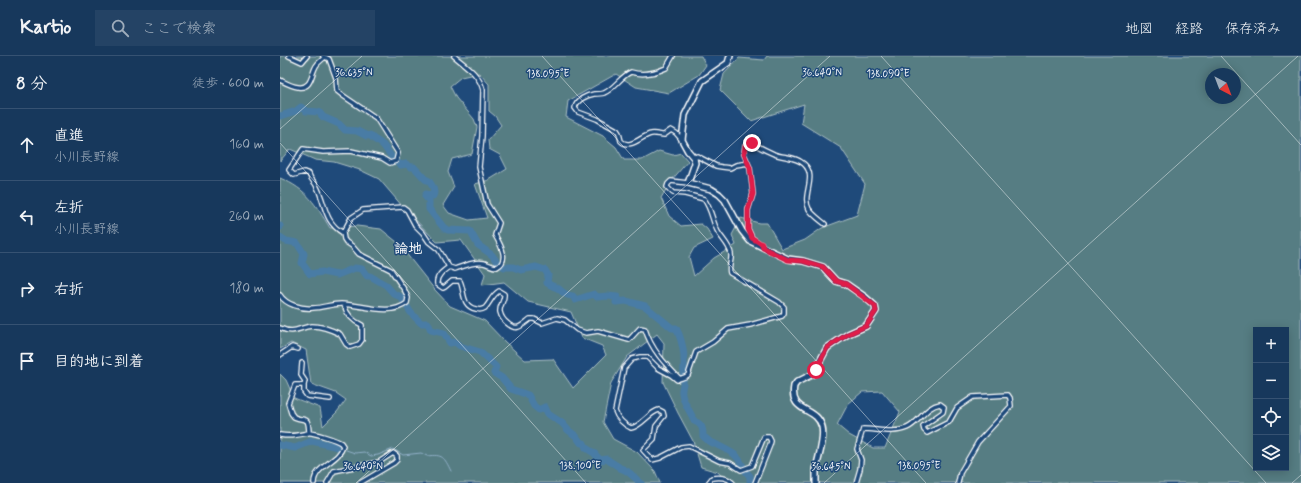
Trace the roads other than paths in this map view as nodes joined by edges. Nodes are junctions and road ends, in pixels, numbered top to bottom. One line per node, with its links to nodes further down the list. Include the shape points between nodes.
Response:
1 (289, 56): 2 (street, via 302,62)
2 (307, 56)
3 (454, 56): 15 (street, via 478,77 482,84 482,136 478,167 487,204 499,223 495,235 504,251 504,257 496,267 479,263 455,270)
4 (673, 56): 8 (street, via 666,68 649,74 626,74 605,93 581,99 575,108 578,112 617,130 621,141 626,145 651,134 664,135 671,130)
5 (730, 56): 8 (main road, via 728,64 702,81 685,115)
6 (324, 57): 7 (street, via 317,64 311,81 306,86 298,87); 13 (street, via 329,58 331,62 337,91 376,118 398,153 396,161 390,163 382,158 351,151 323,152 303,148 289,170 294,175 304,172 309,174 317,186 327,216)
7 (280, 80)
8 (682, 140): 9 (main road)
9 (694, 158): 10 (street, via 697,156 716,166 730,168); 11 (main road, via 694,168)
10 (748, 163): 12 (street, via 744,150 745,146 752,143 776,155 801,162 809,171 809,208); 14 (street, via 753,194 748,210 748,229 752,238 762,244)
11 (688, 183): 14 (main road, via 719,194 746,238); 22 (street, via 671,181 667,187 673,193 704,199 711,210 718,232 729,248 730,273 782,304 785,311 782,316 728,329 696,352 688,375)
12 (825, 224)
13 (343, 233): 15 (street, via 351,218 363,210 403,207 429,242 439,250); 17 (street, via 346,242 359,254 390,270 408,298 405,305 391,308)
14 (763, 248): 33 (main road, via 788,260 823,267 836,281 846,284 875,306 876,311 866,326 827,348 813,374 794,386 794,399 799,406 816,416 822,426)
15 (449, 267): 22 (street, via 438,278 439,286 443,288 452,280 460,281 465,301 473,309 480,310 495,293 501,292 504,298 500,312 503,320 511,327 519,328 530,319 542,323 557,318 586,333 598,331 629,340 640,328 645,329 661,360)
16 (280, 295): 17 (street, via 289,304 312,308)
17 (344, 305): 18 (street, via 354,322 362,326 362,340 359,344 350,347 340,334 316,326 293,331)
18 (280, 328)
19 (298, 349): 20 (street, via 292,347)
20 (280, 355)
21 (302, 363): 23 (street)
22 (679, 378): 32 (street, via 675,380 647,358 632,359 624,368 615,407 616,415 631,428 636,427 656,410 663,412 664,416 656,426 654,439 643,450 652,460 681,446 689,446 741,470 752,466 764,437 769,437 770,445)
23 (304, 384): 24 (street, via 307,396); 25 (street, via 295,385 288,403 294,417 309,422)
24 (330, 399)
25 (309, 432): 26 (street, via 297,436); 27 (street, via 338,441 343,446 342,452 315,476)
26 (280, 435)
27 (314, 483)
28 (327, 483): 29 (street, via 334,471 379,462 393,452 397,456 394,463)
29 (360, 483)
30 (708, 483): 31 (street, via 712,478 718,478 728,479)
31 (733, 483)
32 (755, 483)
33 (816, 483)
34 (856, 483): 35 (street, via 860,469 857,449 863,429 902,430 940,404 944,407 943,412 924,426 927,433 949,422 957,408 973,397 1008,395 1011,406 978,442 960,473)
35 (958, 483)

